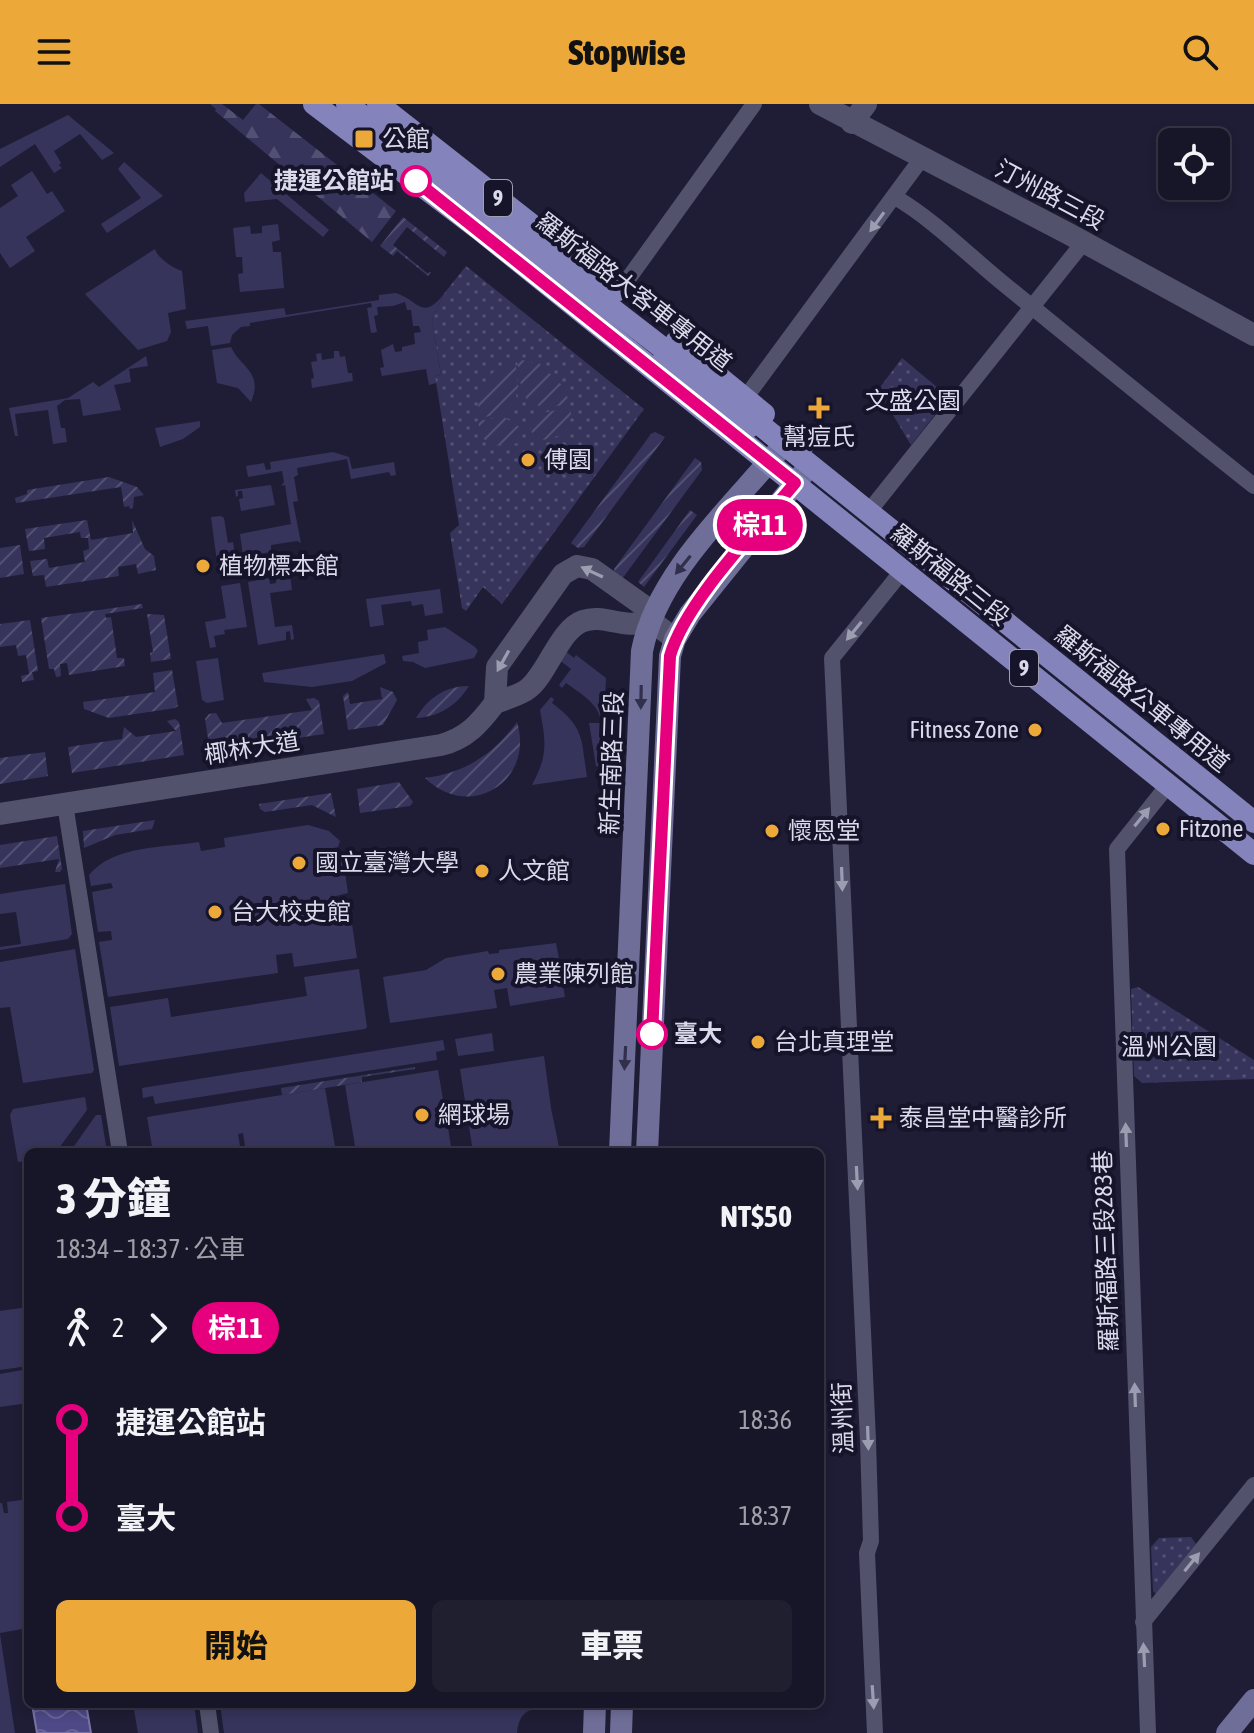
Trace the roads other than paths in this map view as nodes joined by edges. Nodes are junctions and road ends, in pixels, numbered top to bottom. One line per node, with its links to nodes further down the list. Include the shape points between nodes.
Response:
1 (314, 104): 14 (main road, 9)
2 (336, 104): 14 (main road, 羅斯福路大客車專用道 / 9, via 429,175 459,205)
3 (347, 104): 14 (main road, 羅斯福路大客車專用道 / 9)
4 (378, 104): 11 (main road, 9)
5 (754, 104): 11 (street)
6 (866, 104): 7 (street)
7 (837, 111): 8 (street, 汀州路三段)
8 (922, 158): 9 (street); 10 (street, 汀州路三段)
9 (895, 197): 12 (street, via 921,212); 14 (street, one-way to 14)
10 (1083, 243): 12 (street); 13 (street, 汀州路三段)
11 (618, 293): 14 (main road, 9)
12 (1032, 307): 17 (street); 18 (street)
13 (1254, 335)
14 (734, 414): 15 (main road, 羅斯福路大客車專用道 / 9); 15 (main road, 羅斯福路三段 / 9)
15 (784, 450): 16 (main road, 羅斯福路三段 / 9); 16 (main road); 18 (main road, 羅斯福路三段 / 9); 20 (main road, 新生南路三段, one-way to 20, via 676,573)
16 (803, 474): 19 (main road, 羅斯福路三段 / 9); 21 (main road, via 707,591); 27 (main road, 羅斯福路公車專用道 / 9); 28 (main road, 羅斯福路公車專用道 / 9)
17 (1254, 486)
18 (874, 505): 25 (main road, 羅斯福路三段 / 9)
19 (903, 570): 23 (main road, 羅斯福路三段 / 9); 42 (street, 溫州街, one-way to 42, via 832,658 868,1440)
20 (650, 620): 21 (street); 22 (street, via 636,626 582,621 529,689); 22 (street, one-way to 22, via 644,606 592,569 577,566 563,574 497,667); 31 (main road, 新生南路三段, one-way to 31, via 642,651)
21 (675, 639): 32 (main road, via 670,656)
22 (495, 703): 24 (street, 椰林大道, via 469,733 441,745)
23 (1168, 785): 29 (main road, 羅斯福路三段 / 9); 34 (street, 羅斯福路三段283巷, one-way to 23, via 1117,849)
24 (65, 804): 26 (street, 椰林大道); 30 (street)
25 (1254, 811)
26 (0, 814)
27 (1254, 822)
28 (1254, 835)
29 (1254, 854)
30 (119, 1148)
31 (620, 1148)
32 (647, 1148)
33 (1254, 1485): 34 (street, one-way to 33)
34 (1143, 1622): 43 (street, 羅斯福路三段283巷, one-way to 34)
35 (1254, 1700): 44 (main road)
36 (208, 1708): 39 (street)
37 (595, 1708): 40 (main road)
38 (622, 1708): 41 (main road)
39 (211, 1733)
40 (594, 1733)
41 (621, 1733)
42 (875, 1733)
43 (1148, 1733)
44 (1227, 1733)

